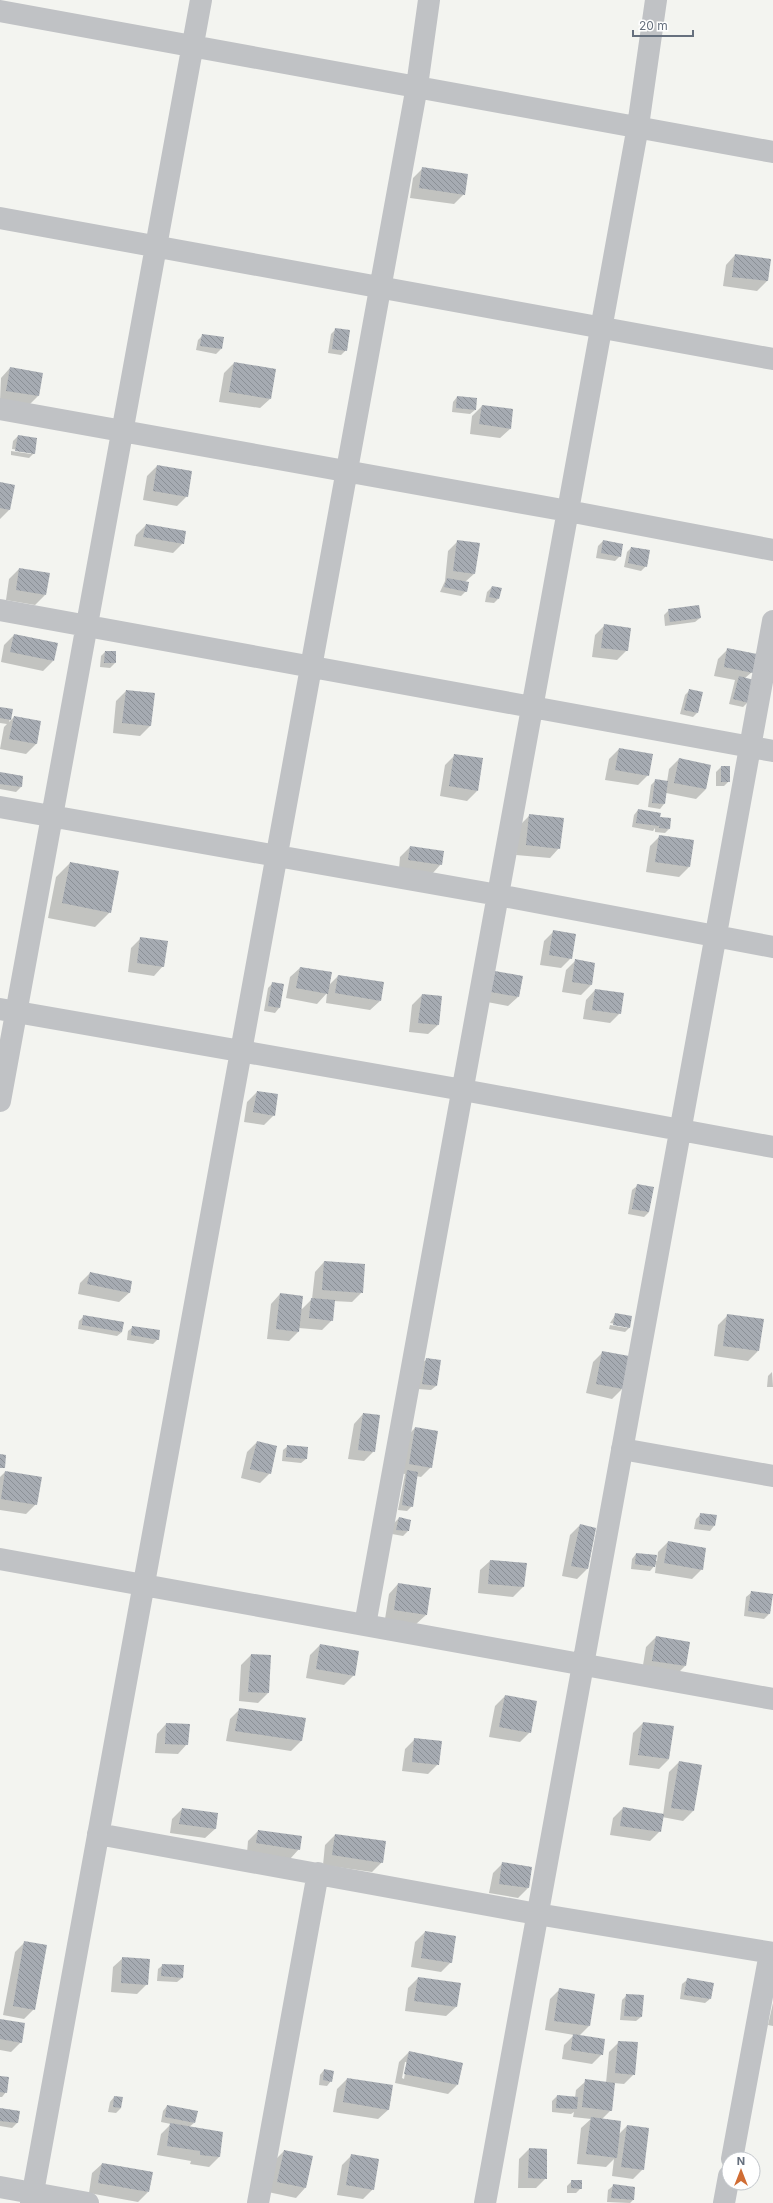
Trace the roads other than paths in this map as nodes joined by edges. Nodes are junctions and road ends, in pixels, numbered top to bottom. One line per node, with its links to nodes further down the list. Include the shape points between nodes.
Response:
1 (201, 0): 5 (street)
2 (429, 0): 6 (street)
3 (656, 0): 7 (street)
4 (0, 12): 5 (street)
5 (192, 46): 6 (street); 10 (street)
6 (417, 86): 7 (street); 11 (street)
7 (638, 126): 8 (street); 12 (street)
8 (773, 152)
9 (0, 218): 10 (street)
10 (156, 246): 11 (street); 15 (street)
11 (380, 286): 12 (street); 16 (street)
12 (602, 326): 13 (street); 17 (street)
13 (773, 359)
14 (0, 409): 15 (street)
15 (122, 431): 16 (street); 21 (street)
16 (347, 471): 17 (street); 22 (street)
17 (568, 511): 18 (street); 23 (street)
18 (773, 550)
19 (0, 610): 21 (street)
20 (773, 621): 24 (street)
21 (87, 625): 22 (street); 27 (street)
22 (311, 666): 23 (street); 28 (street)
23 (533, 706): 24 (street); 29 (street)
24 (750, 747): 25 (street); 30 (street)
25 (773, 751)
26 (0, 807): 27 (street)
27 (52, 816): 28 (street); 32 (street)
28 (276, 855): 29 (street); 33 (street)
29 (498, 895): 30 (street); 34 (street)
30 (715, 937): 31 (street); 36 (street)
31 (773, 946)
32 (8, 1010): 33 (street); 35 (street)
33 (241, 1051): 34 (street); 41 (street)
34 (463, 1090): 36 (street); 42 (street)
35 (0, 1101)
36 (680, 1132): 37 (street); 38 (street)
37 (773, 1148)
38 (622, 1449): 39 (street); 43 (street)
39 (773, 1476)
40 (0, 1559): 41 (street)
41 (144, 1585): 42 (street); 45 (street)
42 (365, 1625): 43 (street)
43 (583, 1666): 44 (street); 47 (street)
44 (773, 1699)
45 (98, 1834): 46 (street); 52 (street)
46 (318, 1873): 47 (street); 54 (street)
47 (537, 1914): 48 (street); 55 (street)
48 (771, 1953): 49 (street)
49 (734, 2151)
50 (0, 2187): 52 (street)
51 (726, 2191): 56 (street)
52 (32, 2198): 53 (street)
53 (88, 2203)
54 (258, 2203)
55 (485, 2203)
56 (724, 2203)

